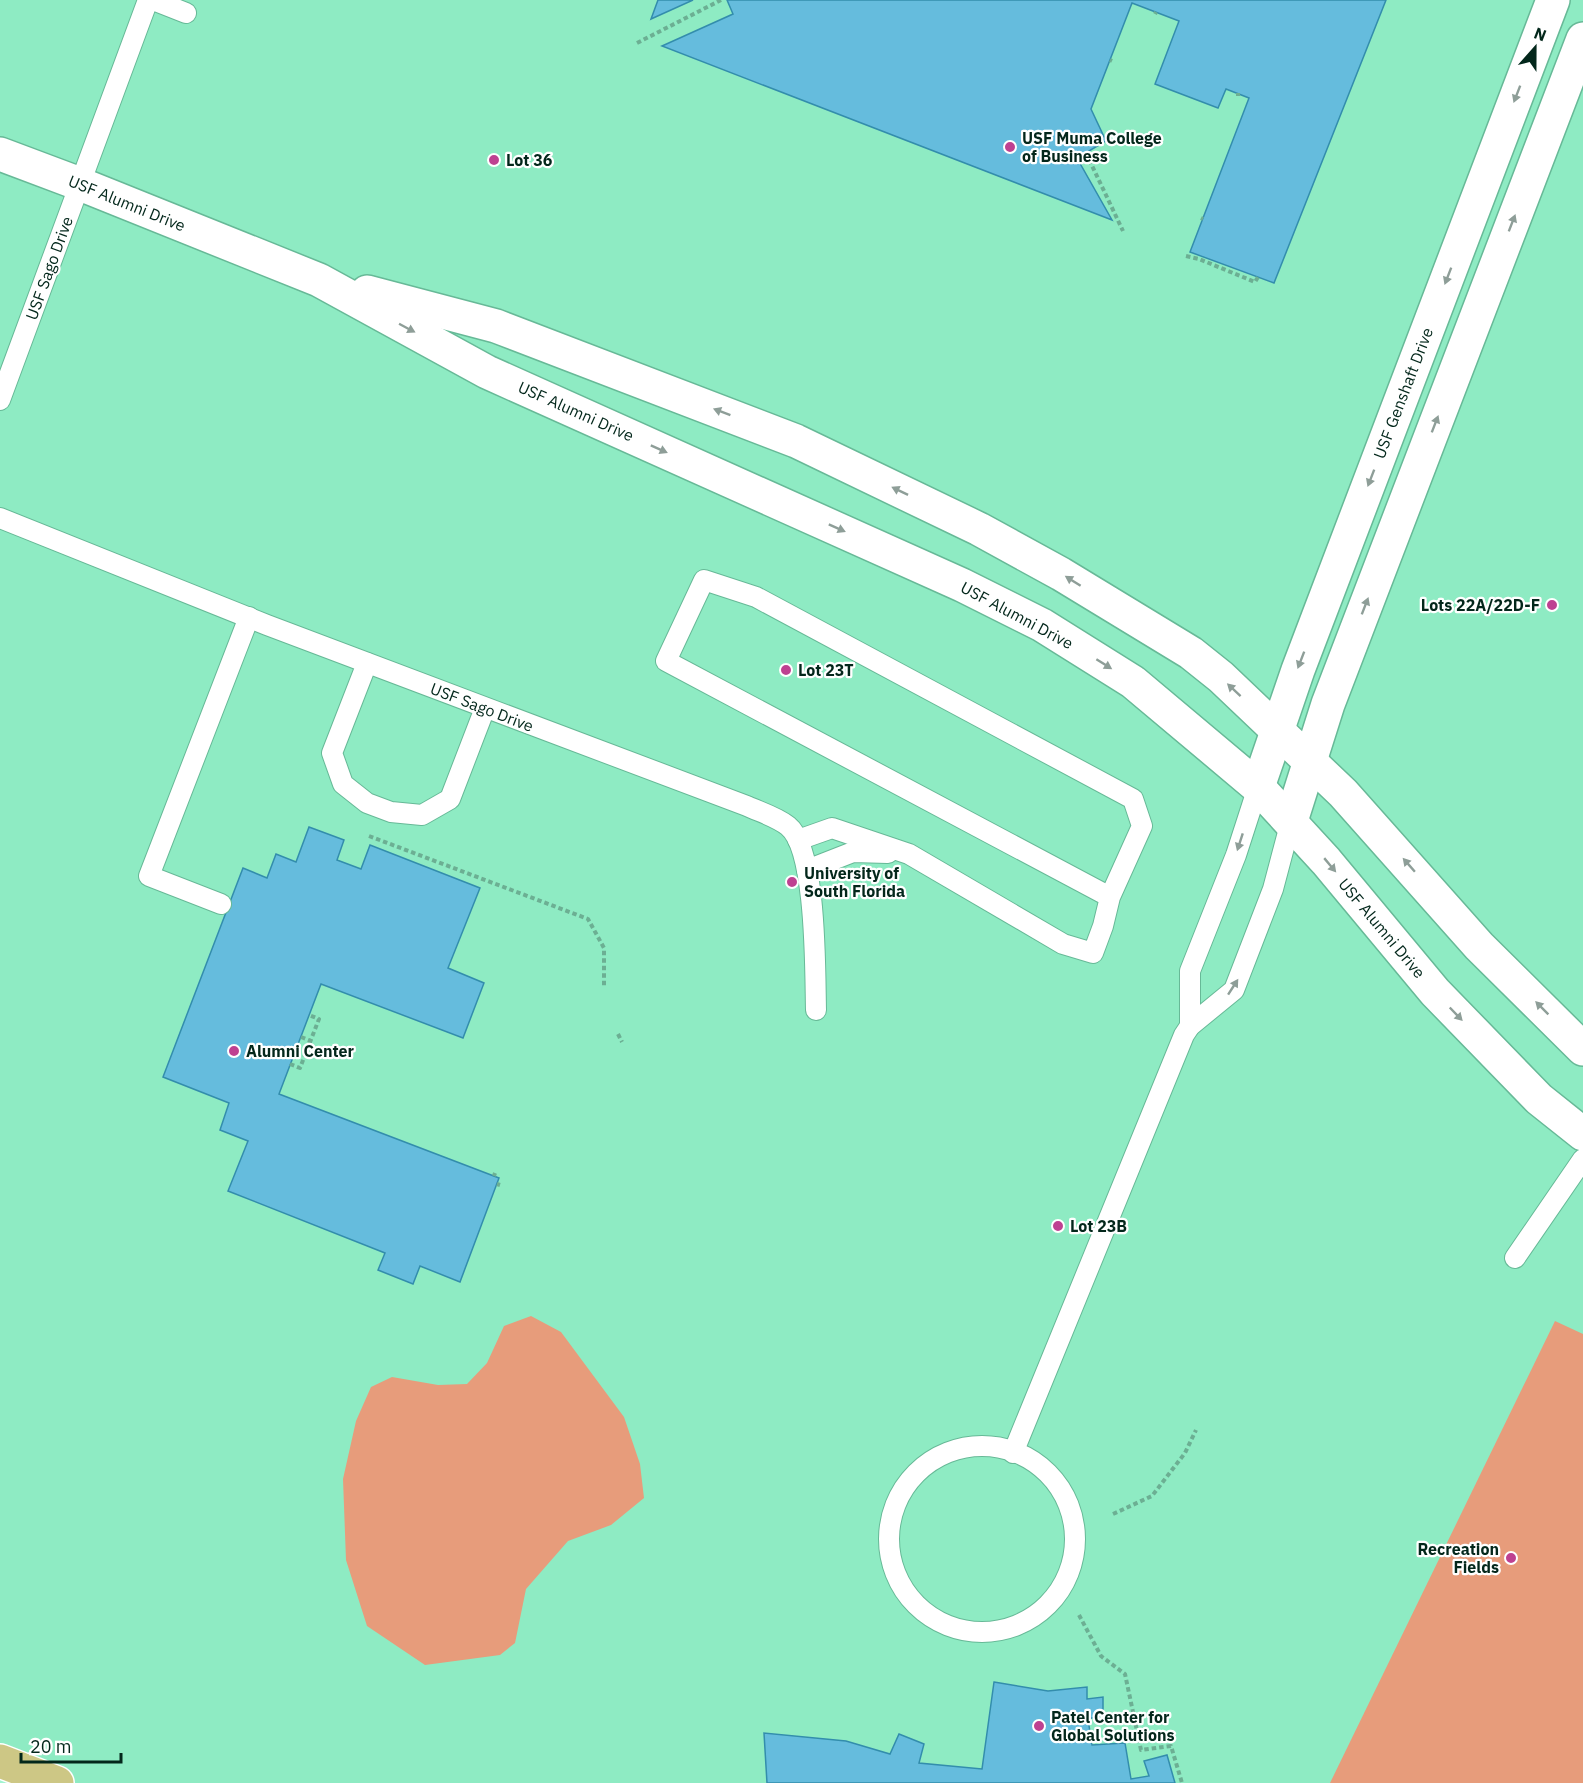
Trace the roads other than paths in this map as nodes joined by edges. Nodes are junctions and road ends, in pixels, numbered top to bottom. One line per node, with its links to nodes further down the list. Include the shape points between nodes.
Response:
1 (148, 0): 7 (lane, USF Sago Drive)
2 (153, 0): 4 (lane)
3 (1553, 0): 14 (street, USF Genshaft Drive, one-way to 14)
4 (186, 14)
5 (1583, 39): 15 (street, one-way to 5)
6 (0, 154): 7 (street, USF Alumni Drive)
7 (80, 184): 8 (street, USF Alumni Drive); 9 (lane, USF Sago Drive)
8 (319, 280): 14 (street, USF Alumni Drive, one-way to 8, via 1191,653 1061,574 979,529 796,441 496,326); 16 (street, USF Alumni Drive, one-way to 16, via 488,372 951,580 1042,625 1133,682)
9 (0, 400)
10 (0, 518): 11 (lane, USF Sago Drive)
11 (249, 617): 12 (lane, USF Sago Drive); 22 (lane, via 149,876)
12 (367, 663): 13 (lane, USF Sago Drive); 13 (lane, via 332,753 343,784 367,803 391,812 422,814 450,799)
13 (485, 708): 18 (lane, USF Sago Drive, via 747,806 789,826)
14 (1277, 729): 15 (street, USF Alumni Drive); 16 (street, USF Genshaft Drive)
15 (1309, 760): 17 (street); 25 (street, USF Alumni Drive, one-way to 15, via 1479,946 1383,836)
16 (1258, 787): 17 (street, USF Alumni Drive); 24 (lane, one-way to 24, via 1190,971)
17 (1291, 821): 24 (lane, one-way to 17, via 1234,990 1273,889); 26 (street, USF Alumni Drive, one-way to 26, via 1435,992 1539,1100)
18 (798, 840): 19 (lane, via 832,828); 20 (lane)
19 (909, 854): 20 (lane, via 853,852); 21 (lane, via 1063,944 1093,953)
20 (807, 870): 23 (lane, via 816,950)
21 (1110, 897): 21 (lane, via 1142,826 1133,799 756,597 704,580 666,661)
22 (221, 904)
23 (816, 1010)
24 (1190, 1026): 29 (lane)
25 (1583, 1049)
26 (1583, 1134)
27 (1583, 1159): 28 (lane)
28 (1515, 1258)
29 (1013, 1453): 29 (lane, via 998,1447 956,1449 920,1469 896,1502 888,1534 892,1566 912,1602 940,1623 980,1633 1014,1628 1034,1618 1057,1595 1069,1575 1076,1550 1069,1505 1059,1486 1037,1463)
30 (0, 1761): 31 (main road)
31 (57, 1783)

